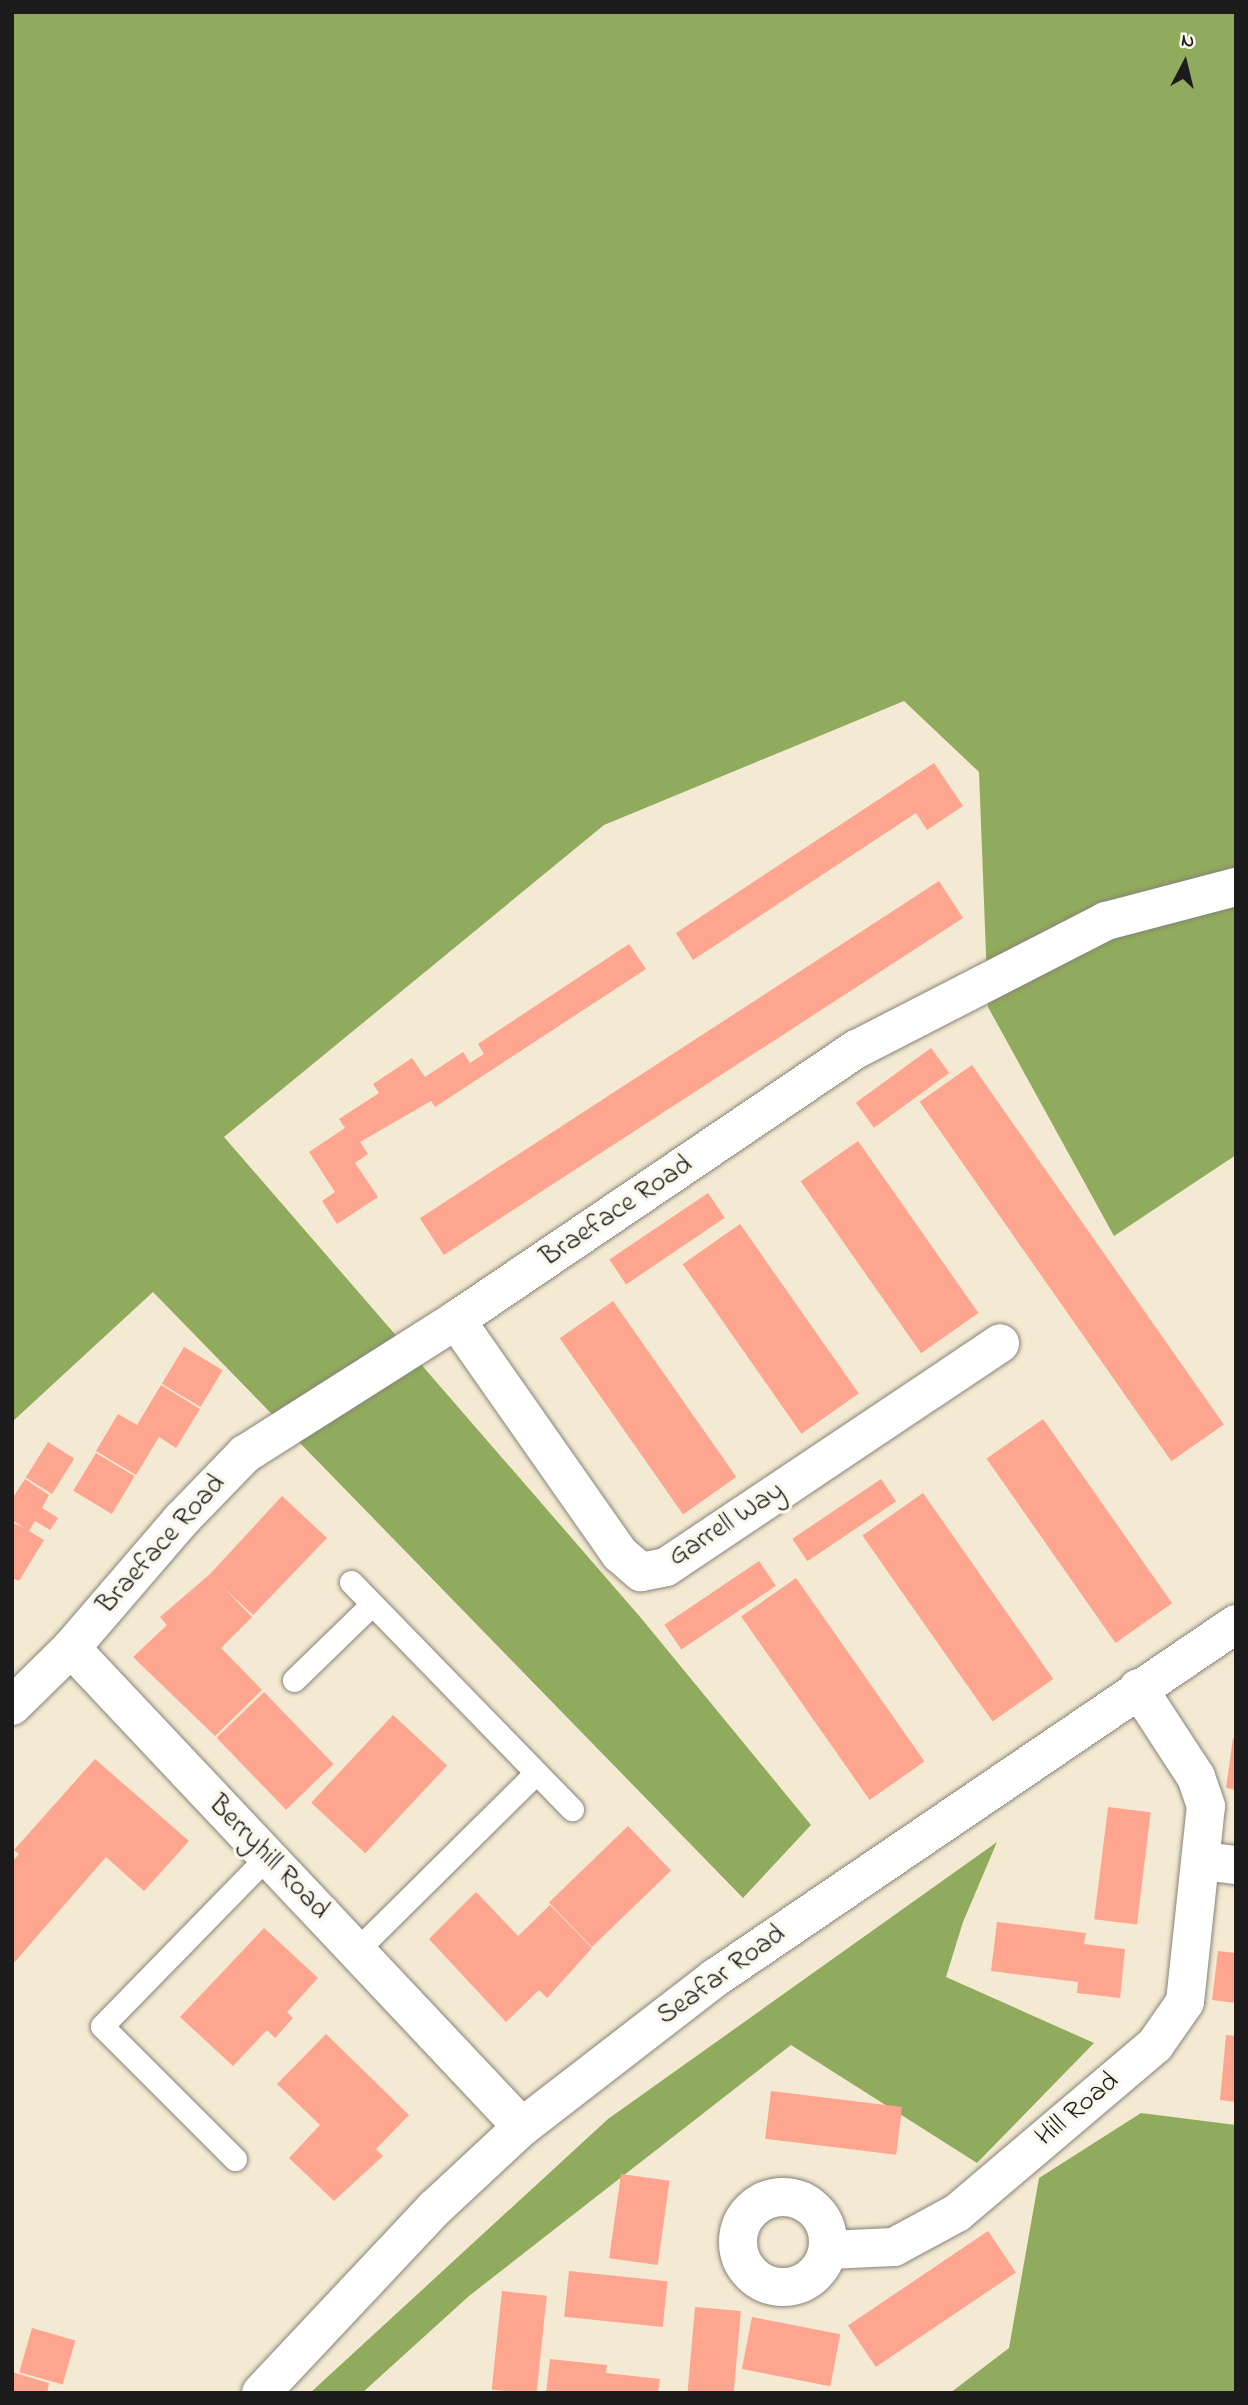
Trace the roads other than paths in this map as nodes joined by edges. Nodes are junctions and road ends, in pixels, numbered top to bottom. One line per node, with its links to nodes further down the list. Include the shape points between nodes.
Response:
1 (1236, 887): 2 (street, Braeface Road, via 1106,921 857,1049)
2 (456, 1320): 3 (street, Garrell Way, via 620,1554 641,1572 666,1567); 7 (street, Braeface Road, via 245,1454)
3 (1000, 1343)
4 (351, 1582): 5 (lane)
5 (371, 1605): 8 (lane); 11 (lane)
6 (1236, 1624): 9 (street, Seafar Road)
7 (71, 1648): 10 (street); 13 (street, Berryhill Road)
8 (295, 1681)
9 (1138, 1688): 14 (street, Hill Road, via 1196,1777); 16 (street, Seafar Road, via 715,1978)
10 (12, 1706)
11 (536, 1773): 12 (lane); 15 (lane)
12 (572, 1809)
13 (265, 1859): 15 (street, Berryhill Road); 17 (lane, via 102,2026)
14 (1219, 1863): 18 (street, Hill Road, via 1185,2002 1154,2046 957,2213 894,2247)
15 (357, 1950): 16 (street, Berryhill Road)
16 (522, 2127): 19 (street, Seafar Road, via 436,2208)
17 (235, 2159)
18 (828, 2250)
19 (261, 2393)

